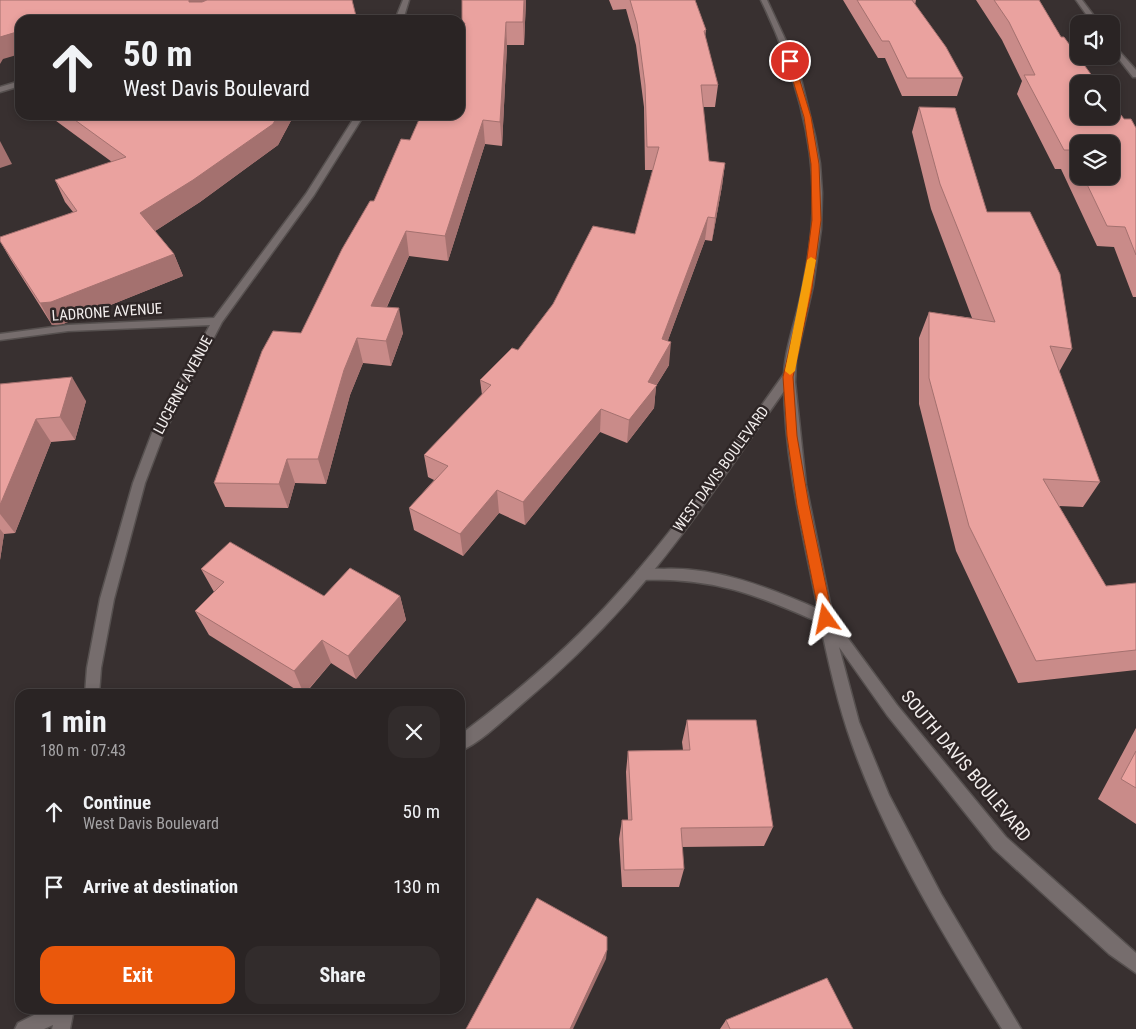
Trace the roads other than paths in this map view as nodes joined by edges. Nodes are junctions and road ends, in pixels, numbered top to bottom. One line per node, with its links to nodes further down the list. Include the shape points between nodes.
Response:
1 (406, 0): 4 (street)
2 (764, 0): 13 (street, WEST DAVIS BOULEVARD, via 793,70 808,117 815,164 817,220 808,289)
3 (1079, 0): 5 (street)
4 (401, 15)
5 (1090, 15)
6 (1120, 55): 7 (street)
7 (1136, 75)
8 (15, 85): 9 (street)
9 (0, 90)
10 (357, 120): 11 (street, LUCERNE AVENUE, via 310,195)
11 (217, 321): 12 (street, LADRONE AVENUE, via 68,328); 16 (street, LUCERNE AVENUE, via 158,433 139,482 107,600)
12 (0, 336)
13 (788, 377): 14 (street, WEST DAVIS BOULEVARD); 15 (street, SOUTH DAVIS BOULEVARD, via 792,436)
14 (642, 575): 15 (street, via 670,573 727,579); 17 (street, WEST DAVIS BOULEVARD, via 586,636)
15 (826, 619): 18 (street, SOUTH DAVIS BOULEVARD, via 892,710 1000,843); 23 (street, SOUTH DAVIS BOULEVARD, via 841,686 868,764 944,918)
16 (92, 689)
17 (465, 740)
18 (1136, 964)
19 (54, 1014): 21 (street)
20 (63, 1014): 22 (street)
21 (24, 1029)
22 (61, 1029)
23 (1012, 1029)

